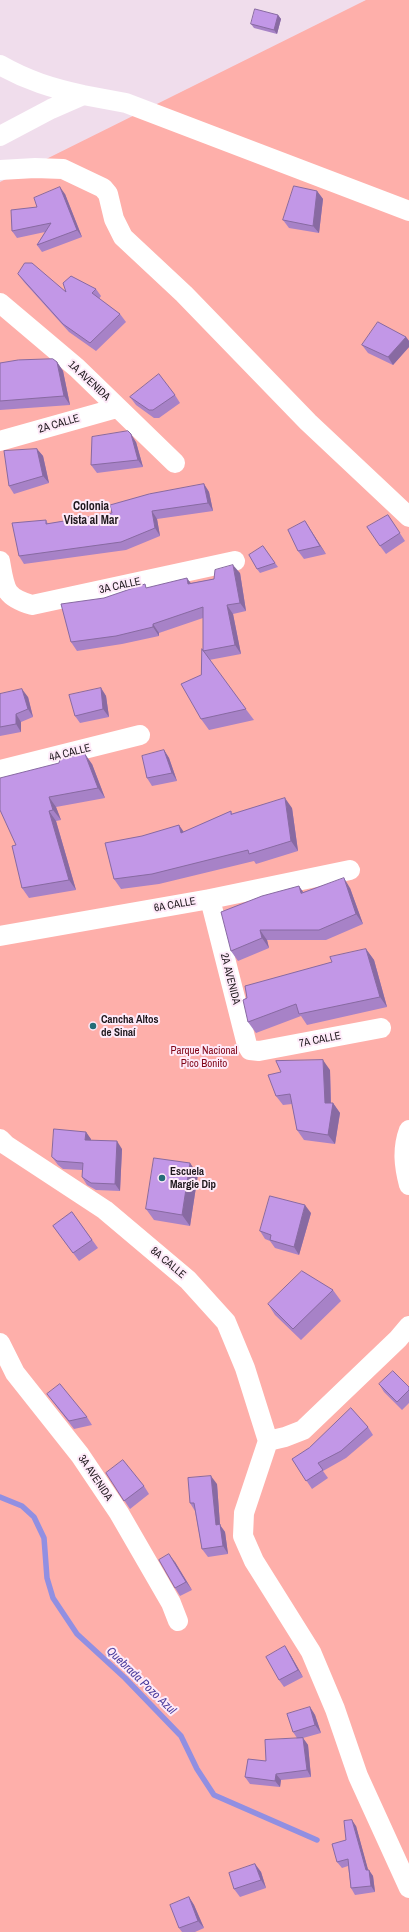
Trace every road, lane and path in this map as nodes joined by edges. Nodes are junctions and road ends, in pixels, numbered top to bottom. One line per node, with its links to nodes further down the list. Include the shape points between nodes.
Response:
1 (0, 65): 2 (street, via 47,87)
2 (83, 95): 3 (street); 5 (street, via 126,103)
3 (0, 136)
4 (0, 170): 10 (street, via 63,169 103,188 108,194 114,219 123,237 184,294 308,422)
5 (409, 211)
6 (0, 303): 7 (street, 1A AVENIDA, via 77,368)
7 (117, 408): 8 (street, 2A CALLE); 9 (street, 1A AVENIDA)
8 (0, 441)
9 (175, 463)
10 (409, 517)
11 (0, 561): 12 (street, 3A CALLE, via 8,593 16,600 32,605)
12 (235, 561)
13 (140, 735): 14 (street, 4A CALLE)
14 (0, 770)
15 (350, 870): 16 (street, 6A CALLE)
16 (210, 899): 17 (street, 6A CALLE); 19 (street, 2A AVENIDA, via 247,1045 250,1050)
17 (0, 936)
18 (381, 1028): 19 (street, 7A CALLE)
19 (259, 1051)
20 (409, 1130): 22 (street, via 404,1150)
21 (0, 1139): 25 (street, 8A CALLE, via 105,1210 188,1280 226,1322 245,1368)
22 (409, 1185)
23 (409, 1326): 25 (street, via 303,1430)
24 (0, 1343): 26 (street, 3A AVENIDA, via 15,1373 80,1455 119,1512 171,1603)
25 (268, 1441): 27 (street, via 244,1513 243,1536 254,1561 311,1652 335,1709 358,1776)
26 (178, 1621)
27 (409, 1888)

